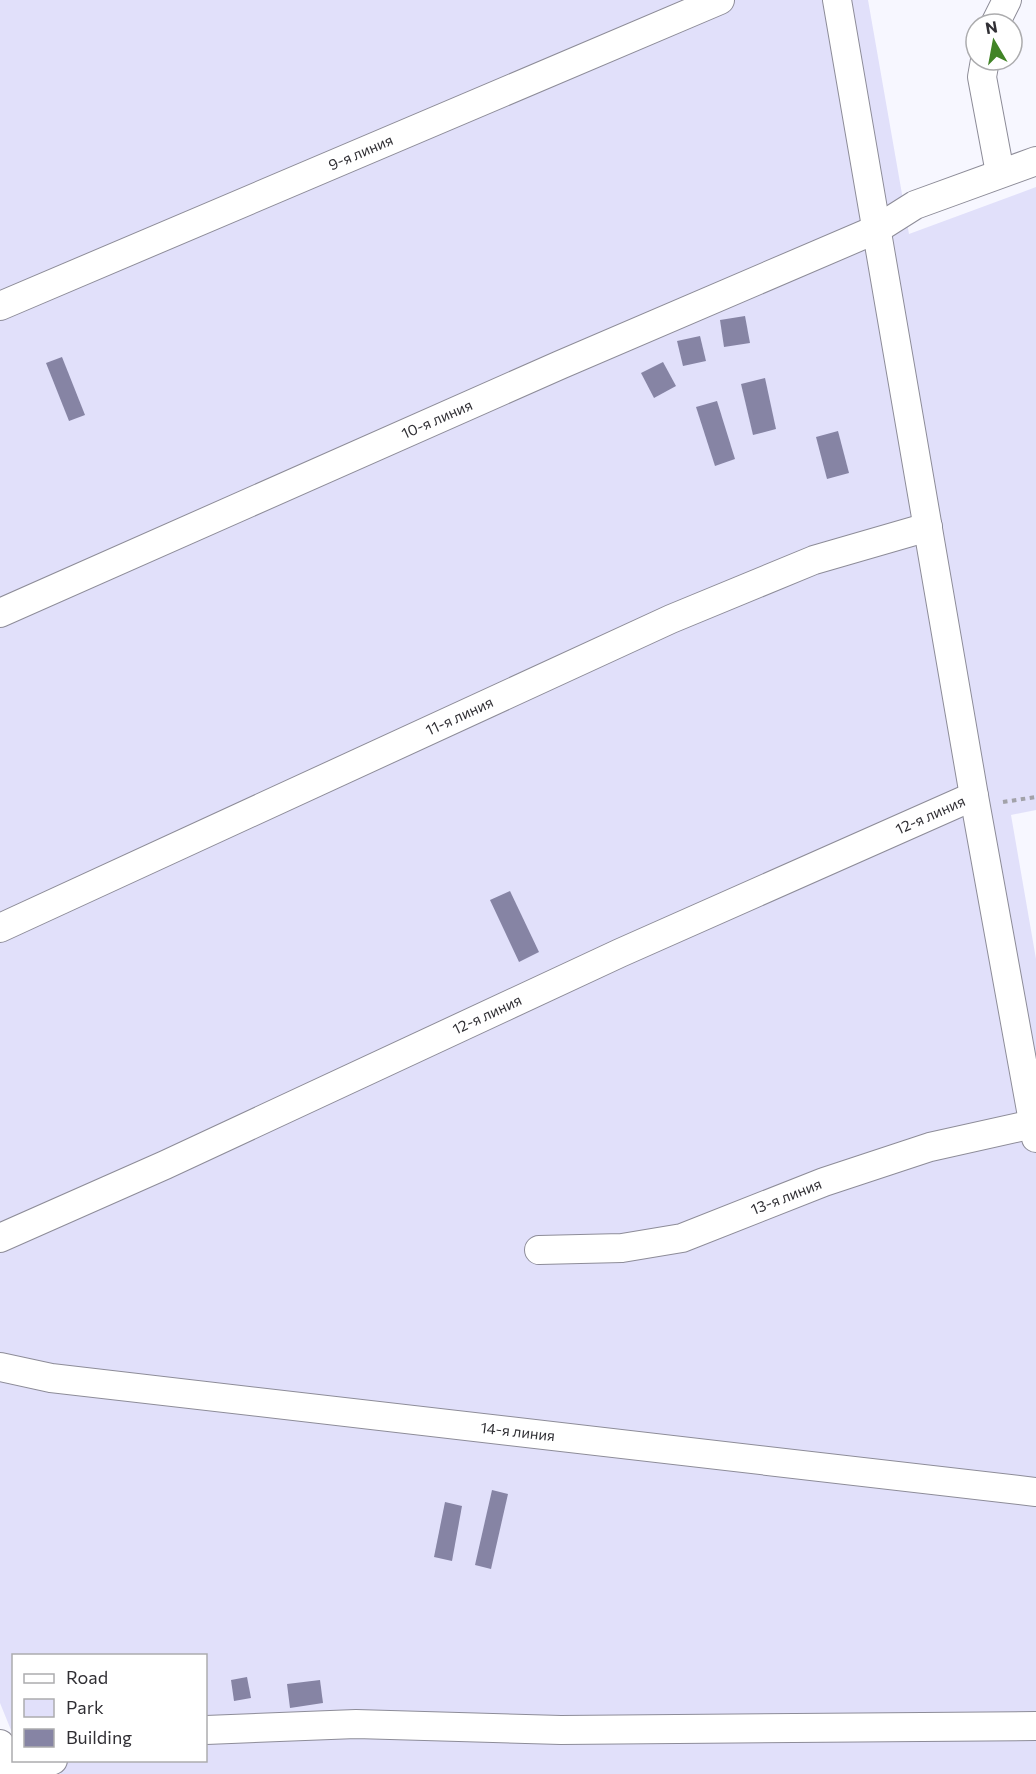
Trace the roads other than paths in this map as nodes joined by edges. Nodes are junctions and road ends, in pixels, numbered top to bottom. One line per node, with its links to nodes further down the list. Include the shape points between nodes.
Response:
1 (720, 0): 7 (street, 9-я линия)
2 (837, 0): 6 (street)
3 (983, 72): 5 (street)
4 (1036, 161): 5 (street, 10-я линия)
5 (1000, 173): 6 (street, 10-я линия, via 915,205)
6 (877, 229): 8 (street); 9 (street, 10-я линия)
7 (0, 306)
8 (928, 527): 10 (street); 11 (street, 11-я линия, via 814,561 670,620)
9 (0, 613)
10 (974, 796): 12 (street); 13 (street, 12-я линия, via 620,953 165,1166)
11 (0, 928)
12 (1035, 1131): 14 (street, 13-я линия, via 930,1147 824,1182 682,1239 622,1248)
13 (0, 1238)
14 (539, 1250)
15 (0, 1367): 16 (street, 14-я линия, via 51,1378)
16 (1036, 1492)
17 (1036, 1726): 18 (street, via 561,1730 356,1724)
18 (207, 1730)
19 (0, 1744): 21 (street)
20 (50, 1762): 22 (street)
21 (15, 1774)
22 (23, 1774)

